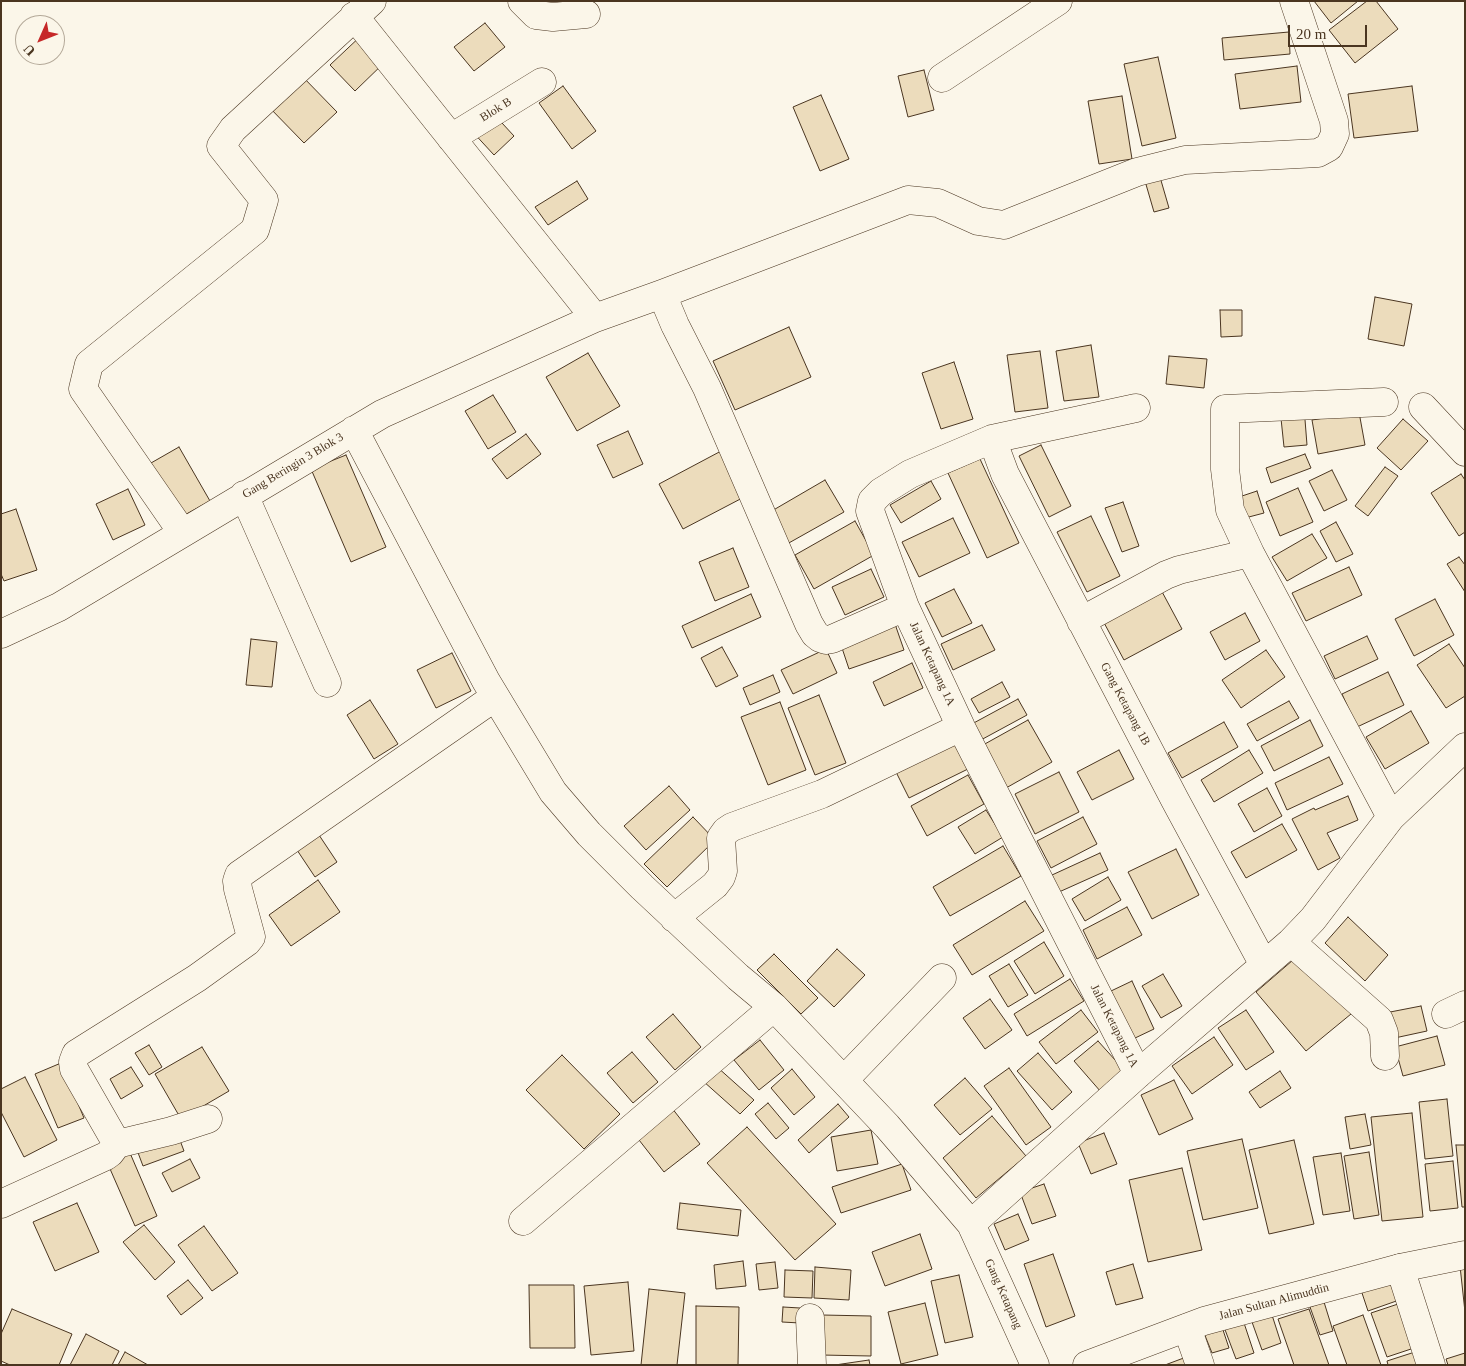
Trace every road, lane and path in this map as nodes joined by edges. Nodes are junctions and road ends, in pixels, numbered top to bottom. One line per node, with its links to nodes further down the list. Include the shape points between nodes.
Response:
1 (522, 1): 5 (street, via 536,15)
2 (1058, 1): 6 (street)
3 (1294, 1): 9 (street, Gang Beringin 3 Blok 3, via 1334,121 1335,134 1329,146 1318,153 1185,160 1137,172 1004,225 978,221 938,203 908,200)
4 (363, 9): 8 (street); 18 (street, via 232,129 221,146 264,200 255,230 89,364 82,389)
5 (586, 14)
6 (942, 78)
7 (542, 82): 8 (street, Blok B)
8 (451, 138): 10 (street)
9 (662, 294): 10 (street, Gang Beringin 3 Blok 3); 20 (street, via 815,634 826,640 832,639)
10 (595, 318): 14 (street, Gang Beringin 3 Blok 3, via 382,414)
11 (1384, 402): 19 (street, via 1225,409 1225,469 1230,510)
12 (1423, 407): 16 (street)
13 (1136, 408): 15 (street, Jalan Ketapang 1A)
14 (354, 430): 17 (street, Gang Beringin 3 Blok 3); 24 (street, Gang Ketapang)
15 (992, 439): 20 (street, Jalan Ketapang 1A, via 910,474 872,501 870,511); 21 (street, Gang Ketapang 1B, via 1005,474)
16 (1464, 450)
17 (244, 495): 18 (street, Gang Beringin 3 Blok 3); 23 (street)
18 (182, 532): 22 (street, Gang Beringin 3 Blok 3, via 59,607)
19 (1250, 553): 21 (street, via 1166,575); 27 (street)
20 (905, 607): 25 (street, Jalan Ketapang 1A)
21 (1081, 621): 30 (street, Gang Ketapang 1B)
22 (1, 634)
23 (327, 683)
24 (495, 697): 28 (street, Gang Ketapang, via 553,792 589,834); 37 (street, via 239,876 238,889 250,937 247,942 197,978 76,1054 74,1069)
25 (961, 726): 28 (street, via 822,794 726,830 721,838 723,871 720,878); 34 (street, Jalan Ketapang 1A)
26 (1465, 746): 27 (street)
27 (1391, 816): 29 (street)
28 (674, 918): 32 (street, Gang Ketapang)
29 (1291, 942): 30 (street); 33 (street, via 1378,1020 1384,1033)
30 (1264, 966): 34 (street)
31 (942, 978): 35 (street)
32 (774, 1007): 35 (street, Gang Ketapang); 39 (street)
33 (1385, 1056)
34 (1138, 1074): 40 (street)
35 (844, 1080): 40 (street, Gang Ketapang)
36 (208, 1119): 37 (street)
37 (117, 1144): 38 (street, via 106,1156)
38 (1, 1204)
39 (523, 1221)
40 (971, 1224): 46 (street, Gang Ketapang)
41 (1465, 1256): 42 (street, Jalan Sultan Alimuddin)
42 (1400, 1268): 44 (street, Jalan Sultan Alimuddin); 49 (street)
43 (810, 1318): 45 (street)
44 (1187, 1328): 47 (street, Jalan Sultan Alimuddin); 48 (street)
45 (812, 1365)
46 (1034, 1365)
47 (1087, 1365)
48 (1200, 1365)
49 (1431, 1365)

